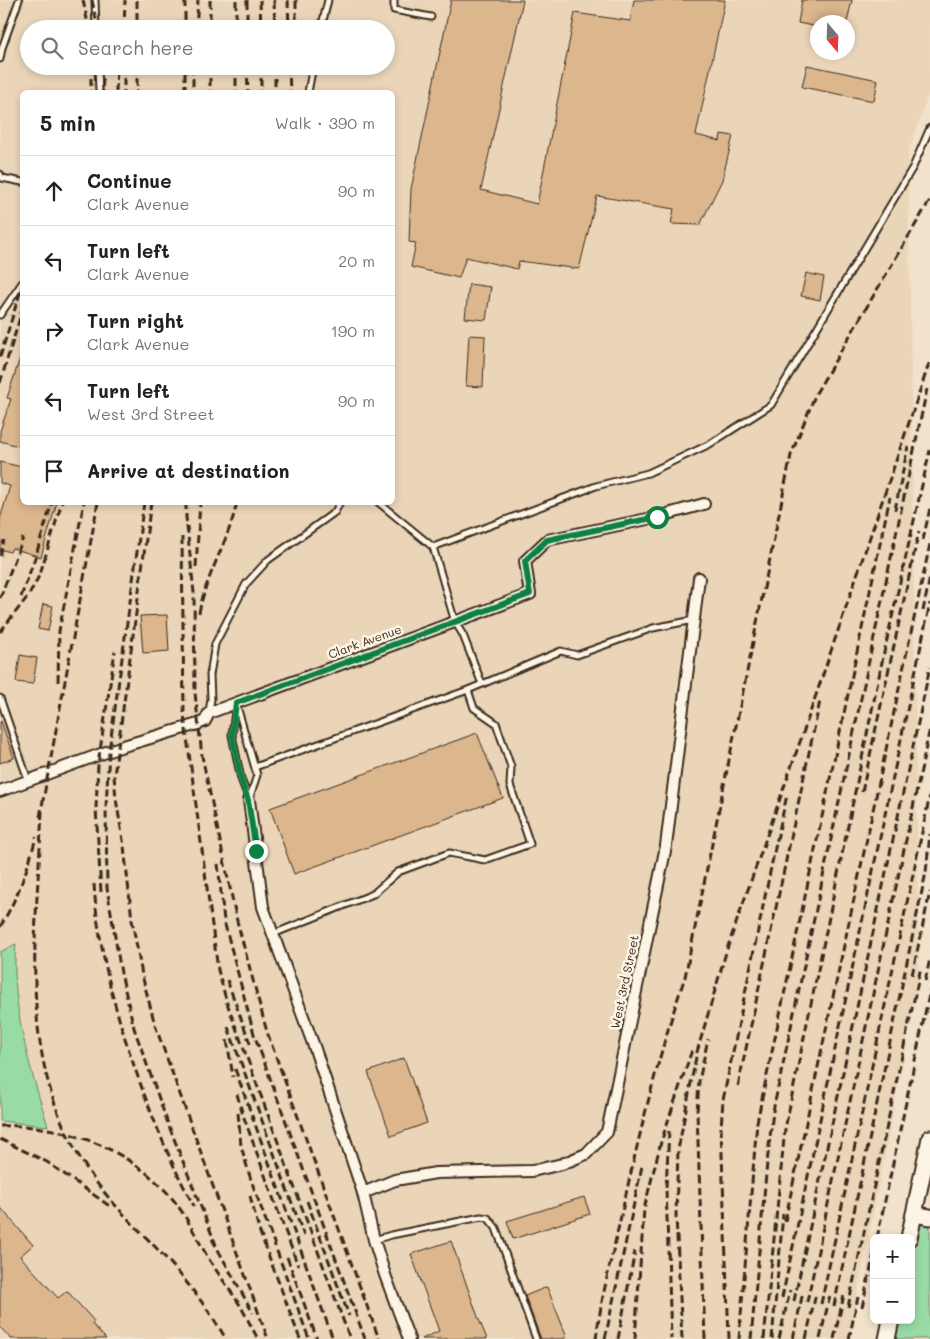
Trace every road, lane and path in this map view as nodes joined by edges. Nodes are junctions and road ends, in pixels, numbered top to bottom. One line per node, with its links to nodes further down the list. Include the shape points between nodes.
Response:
1 (19, 0): 8 (lane)
2 (95, 0): 6 (lane)
3 (328, 0): 7 (lane)
4 (394, 0): 5 (lane, via 394,10)
5 (431, 17)
6 (96, 20)
7 (324, 20)
8 (0, 59)
9 (98, 75): 11 (lane)
10 (311, 75): 12 (lane)
11 (99, 90)
12 (308, 90)
13 (930, 128): 21 (lane, via 913,167 771,405 710,444 648,473 596,486)
14 (0, 174): 15 (lane, via 2,178)
15 (20, 182)
16 (20, 286): 17 (lane)
17 (0, 315)
18 (704, 504): 24 (street, Clark Avenue, via 547,540 525,561 530,594)
19 (338, 505): 29 (lane, via 335,512 268,560 246,584 215,644)
20 (382, 505): 21 (lane)
21 (433, 547): 24 (lane)
22 (699, 578): 23 (street, West 3rd Street)
23 (694, 620): 25 (lane, via 653,628 577,655 561,651); 36 (street, West 3rd Street, via 666,846 607,1132 586,1154 562,1164 532,1171 436,1173 395,1180)
24 (455, 622): 25 (lane); 28 (street, Clark Avenue)
25 (482, 684): 26 (lane)
26 (468, 690): 30 (lane); 34 (lane, via 474,708 496,723 511,767 510,785 530,844 485,860 449,853 398,872 373,894)
27 (0, 698): 31 (lane)
28 (236, 703): 29 (street, Clark Avenue); 30 (lane); 33 (lane, via 232,735)
29 (209, 713): 31 (street, Clark Avenue, via 198,724 120,747)
30 (255, 767): 33 (lane, via 257,775)
31 (29, 781): 32 (street, Clark Avenue)
32 (0, 791)
33 (248, 800): 34 (street, via 263,907)
34 (273, 934): 36 (street)
35 (930, 1138): 37 (street)
36 (363, 1194): 40 (street)
37 (914, 1214): 38 (street); 39 (street)
38 (930, 1217)
39 (910, 1234)
40 (374, 1240): 42 (street); 43 (lane, via 488,1218 496,1228)
41 (890, 1324): 44 (street)
42 (409, 1339)
43 (536, 1339)
44 (886, 1339)

